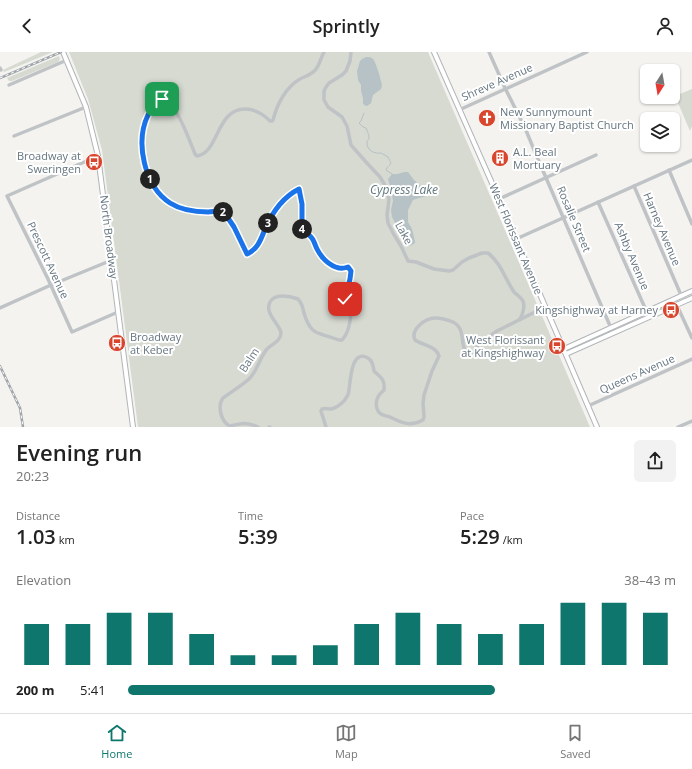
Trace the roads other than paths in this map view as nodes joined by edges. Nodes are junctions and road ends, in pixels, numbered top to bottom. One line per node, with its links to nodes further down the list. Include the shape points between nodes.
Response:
1 (324, 52): 46 (street, Balm, via 316,70 287,90 272,121 248,109 235,111 226,119 203,154 195,154 180,118 162,99 150,110 142,134 148,176 157,192 177,207 187,210 224,212 247,254 258,244 273,213 299,189 303,231 311,237 323,258 336,267 348,267 351,271 345,299 350,316 342,340 318,334 310,328 298,299 285,296 271,301 270,313 281,335 266,350 253,375 221,401 220,412 227,425 245,423)
2 (351, 52): 37 (street, Lake, via 346,71 326,87 325,104 345,122 351,145 386,187 389,199 388,223 408,261 449,271 462,262 486,252 491,255 513,290 523,300)
3 (434, 52): 11 (main road, West Florissant Avenue)
4 (489, 52): 9 (street, Rosalie Street)
5 (587, 52): 9 (street, Shreve Avenue)
6 (64, 53): 7 (main road, North Broadway)
7 (67, 60): 8 (street); 10 (main road, North Broadway)
8 (9, 85)
9 (505, 88): 11 (street, Shreve Avenue); 17 (street, Rosalie Street)
10 (86, 107): 12 (street); 14 (main road, North Broadway)
11 (459, 110): 19 (main road, West Florissant Avenue)
12 (14, 136)
13 (596, 155): 17 (street)
14 (98, 156): 24 (main road, North Broadway); 25 (street, Prescott Avenue, via 7,196)
15 (692, 160): 16 (street)
16 (669, 170): 18 (street); 22 (street)
17 (546, 177): 19 (street); 21 (street, Rosalie Street)
18 (634, 186): 20 (street); 27 (street, Harney Avenue)
19 (499, 199): 23 (main road, West Florissant Avenue)
20 (598, 202): 21 (street); 35 (street, Ashby Avenue)
21 (563, 218): 23 (street); 38 (street, Rosalie Street)
22 (692, 224)
23 (516, 239): 32 (main road, West Florissant Avenue)
24 (112, 260): 25 (street); 34 (main road, North Broadway)
25 (51, 285): 33 (street); 34 (street, Prescott Avenue, via 72,332)
26 (692, 291): 27 (main road)
27 (681, 296): 29 (main road); 30 (street, Harney Avenue)
28 (692, 298): 30 (main road)
29 (674, 299): 31 (street); 35 (main road)
30 (684, 302): 31 (main road)
31 (677, 305): 36 (main road); 39 (street)
32 (545, 307): 37 (street); 40 (main road, West Florissant Avenue)
33 (0, 308)
34 (118, 312): 45 (main road, North Broadway)
35 (646, 312): 36 (street, Ashby Avenue); 38 (main road)
36 (649, 318): 41 (main road)
37 (520, 319): 47 (street, via 488,337 471,353 467,352 463,345 462,332 457,325 433,318 421,324 414,333 414,340 433,349 439,355 424,395 424,417 420,422 402,423 380,414 377,401 384,390 384,382 374,371 370,359 359,356 352,373 348,396 337,407 322,409)
38 (611, 328): 40 (main road)
39 (692, 338)
40 (564, 349): 41 (main road, West Florissant Avenue)
41 (566, 354): 43 (main road, West Florissant Avenue)
42 (692, 359): 43 (street, Queens Avenue)
43 (588, 406): 48 (main road, West Florissant Avenue)
44 (692, 421): 49 (street)
45 (133, 427)
46 (258, 427)
47 (326, 427)
48 (597, 427)
49 (678, 427)

